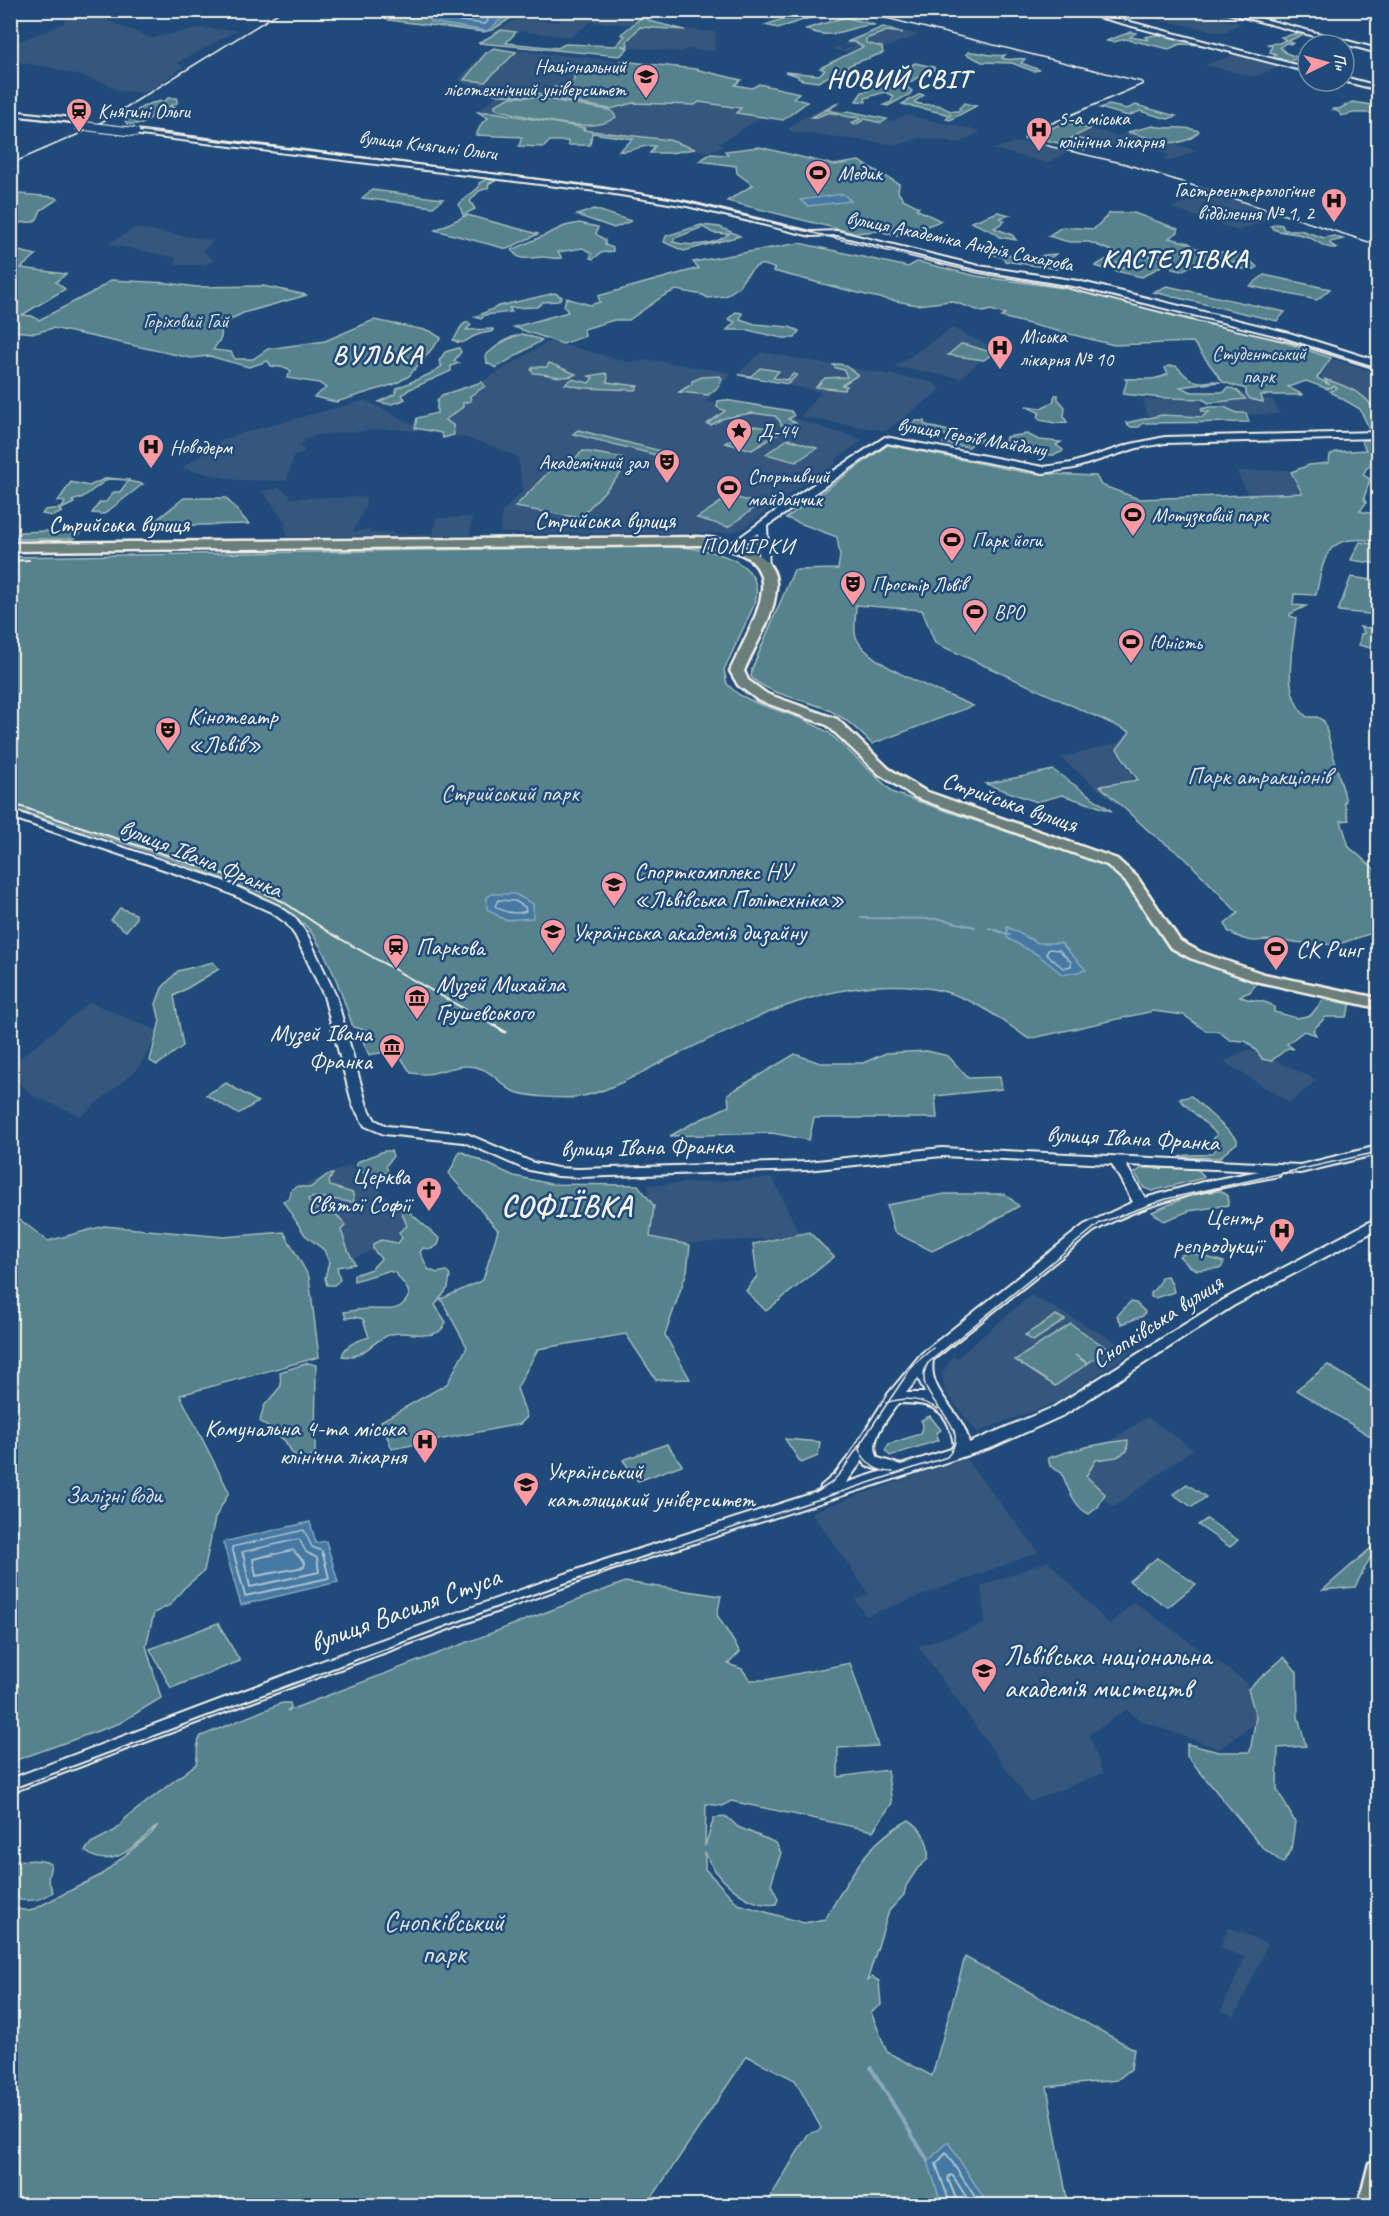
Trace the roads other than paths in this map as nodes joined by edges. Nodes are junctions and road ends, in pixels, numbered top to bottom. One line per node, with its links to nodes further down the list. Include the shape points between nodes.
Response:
1 (1074, 10): 4 (main road)
2 (1220, 10): 3 (main road)
3 (1378, 51)
4 (1296, 67)
5 (1356, 82): 6 (main road)
6 (1378, 88)
7 (10, 113): 9 (main road, вулиця Княгині Ольги)
8 (10, 118): 9 (main road, вулиця Княгині Ольги)
9 (79, 123): 10 (main road, вулиця Княгині Ольги, bridge)
10 (373, 158): 11 (main road, вулиця Княгині Ольги, via 639,189); 12 (main road, вулиця Княгині Ольги, via 624,193)
11 (786, 221): 12 (main road); 13 (main road, вулиця Княгині Ольги)
12 (769, 223): 15 (main road, вулиця Княгині Ольги)
13 (802, 225): 14 (main road, вулиця Княгині Ольги); 15 (main road)
14 (837, 233): 15 (main road, вулиця Академіка Андрія Сахарова); 16 (main road, вулиця Академіка Андрія Сахарова, via 987,270 1078,284 1286,335)
15 (811, 234)
16 (1378, 364)
17 (1378, 435): 18 (main road, вулиця Героїв Майдану, via 1158,440 1065,468 1043,470 885,440)
18 (762, 525): 20 (main road, вулиця Героїв Майдану); 21 (main road)
19 (10, 547): 20 (main road, Стрийська вулиця, via 699,541)
20 (732, 547): 21 (main road, Стрийська вулиця)
21 (765, 569): 23 (main road, Стрийська вулиця, via 771,582 769,600 737,671 751,692 832,722 905,787 1112,862 1132,880 1175,944 1195,955 1260,978)
22 (10, 813): 25 (main road, вулиця Івана Франка, via 217,883 275,909 290,920 301,934 330,996 360,1106 370,1123 384,1130 467,1138 530,1166 578,1173 807,1166 942,1152)
23 (1378, 1003)
24 (1378, 1150): 27 (main road, вулиця Івана Франка)
25 (1116, 1160): 26 (main road, вулиця Івана Франка); 29 (main road)
26 (1208, 1164): 27 (main road, вулиця Івана Франка); 28 (main road)
27 (1300, 1169): 28 (main road)
28 (1215, 1184): 29 (main road)
29 (1141, 1204): 31 (main road, via 1089,1228)
30 (1378, 1223): 35 (main road, Снопківська вулиця, via 1228,1303 1059,1412)
31 (926, 1358): 32 (main road); 33 (main road, via 923,1364 927,1382)
32 (893, 1398): 33 (main road, via 924,1398); 34 (main road)
33 (940, 1403): 35 (main road, via 959,1426 962,1445)
34 (867, 1440): 36 (main road, via 866,1450 872,1462); 37 (main road, via 841,1478)
35 (958, 1451): 36 (main road)
36 (901, 1470): 37 (main road)
37 (822, 1494): 38 (main road, вулиця Василя Стуса, via 502,1602)
38 (10, 1786)
39 (1378, 2171): 40 (main road)
40 (1370, 2205)

